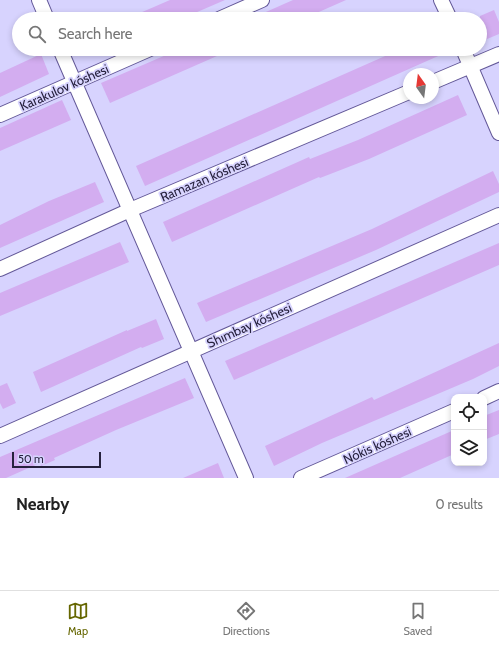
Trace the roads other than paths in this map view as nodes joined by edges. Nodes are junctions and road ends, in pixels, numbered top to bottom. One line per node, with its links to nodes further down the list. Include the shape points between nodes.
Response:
1 (39, 0): 4 (street)
2 (262, 0): 5 (street)
3 (441, 0): 6 (street)
4 (44, 12)
5 (235, 12)
6 (447, 12)
7 (499, 54): 11 (street)
8 (63, 56): 13 (street)
9 (134, 56): 13 (street, Karakulov kóshesi)
10 (467, 56): 11 (street)
11 (471, 66): 12 (street); 16 (street)
12 (439, 79)
13 (75, 82): 15 (street, Karakulov kóshesi); 17 (street)
14 (403, 95): 17 (street, Ramazan kóshesi)
15 (0, 115)
16 (499, 133)
17 (130, 210): 19 (street, Ramazan kóshesi); 20 (street)
18 (499, 215): 20 (street, Shımbay kóshesi)
19 (0, 269)
20 (191, 351): 24 (street, Shımbay kóshesi); 25 (street)
21 (499, 391): 22 (street)
22 (487, 397)
23 (451, 412): 26 (street, Nókis kóshesi)
24 (0, 436)
25 (246, 478)
26 (301, 478)

